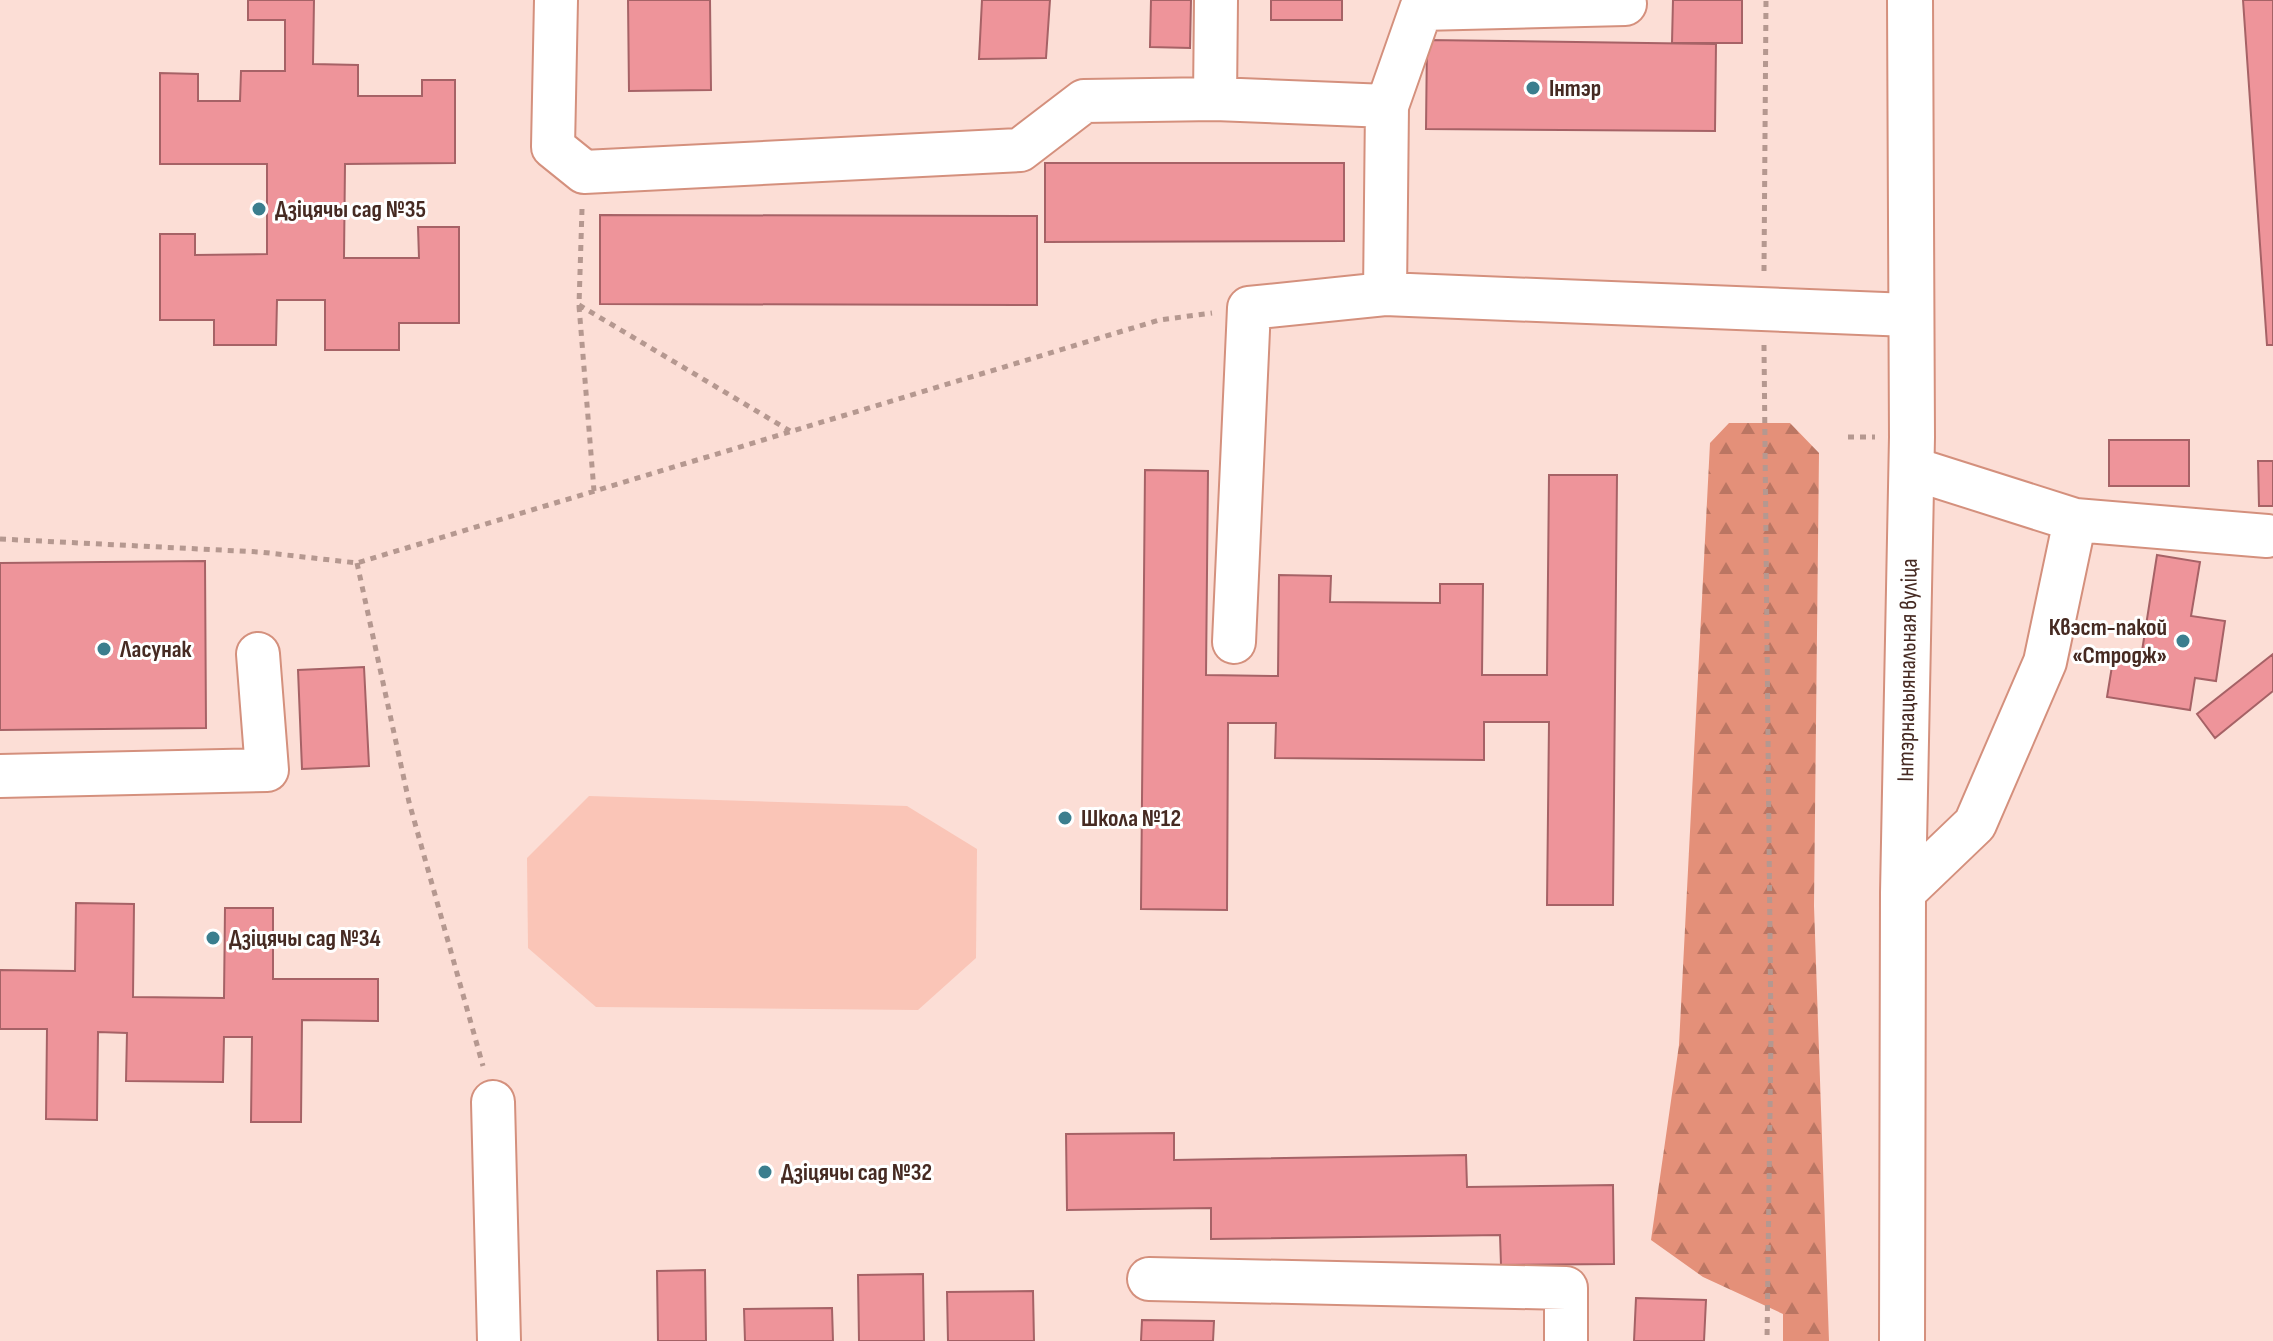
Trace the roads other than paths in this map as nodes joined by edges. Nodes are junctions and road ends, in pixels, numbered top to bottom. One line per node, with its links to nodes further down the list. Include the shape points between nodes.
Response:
1 (556, 0): 5 (lane, via 553,147 584,172 1020,150 1084,101)
2 (1216, 0): 5 (lane)
3 (1910, 0): 8 (main road, Інтэрнацыянальная вуліца)
4 (1625, 4): 6 (lane, via 1421,9)
5 (1215, 99): 6 (lane)
6 (1387, 106): 7 (lane)
7 (1385, 294): 8 (lane); 12 (lane, via 1249,308)
8 (1909, 315): 9 (main road, Інтэрнацыянальная вуліца)
9 (1911, 468): 10 (lane); 15 (main road, Інтэрнацыянальная вуліца)
10 (2075, 520): 11 (lane); 15 (lane, via 2045,662 1975,824)
11 (2267, 536)
12 (1234, 642)
13 (258, 654): 14 (lane, via 267,770)
14 (0, 776)
15 (1903, 893): 20 (main road, Інтэрнацыянальная вуліца)
16 (493, 1102): 18 (lane)
17 (1149, 1279): 19 (lane, via 1566,1288)
18 (499, 1341)
19 (1566, 1341)
20 (1902, 1341)

